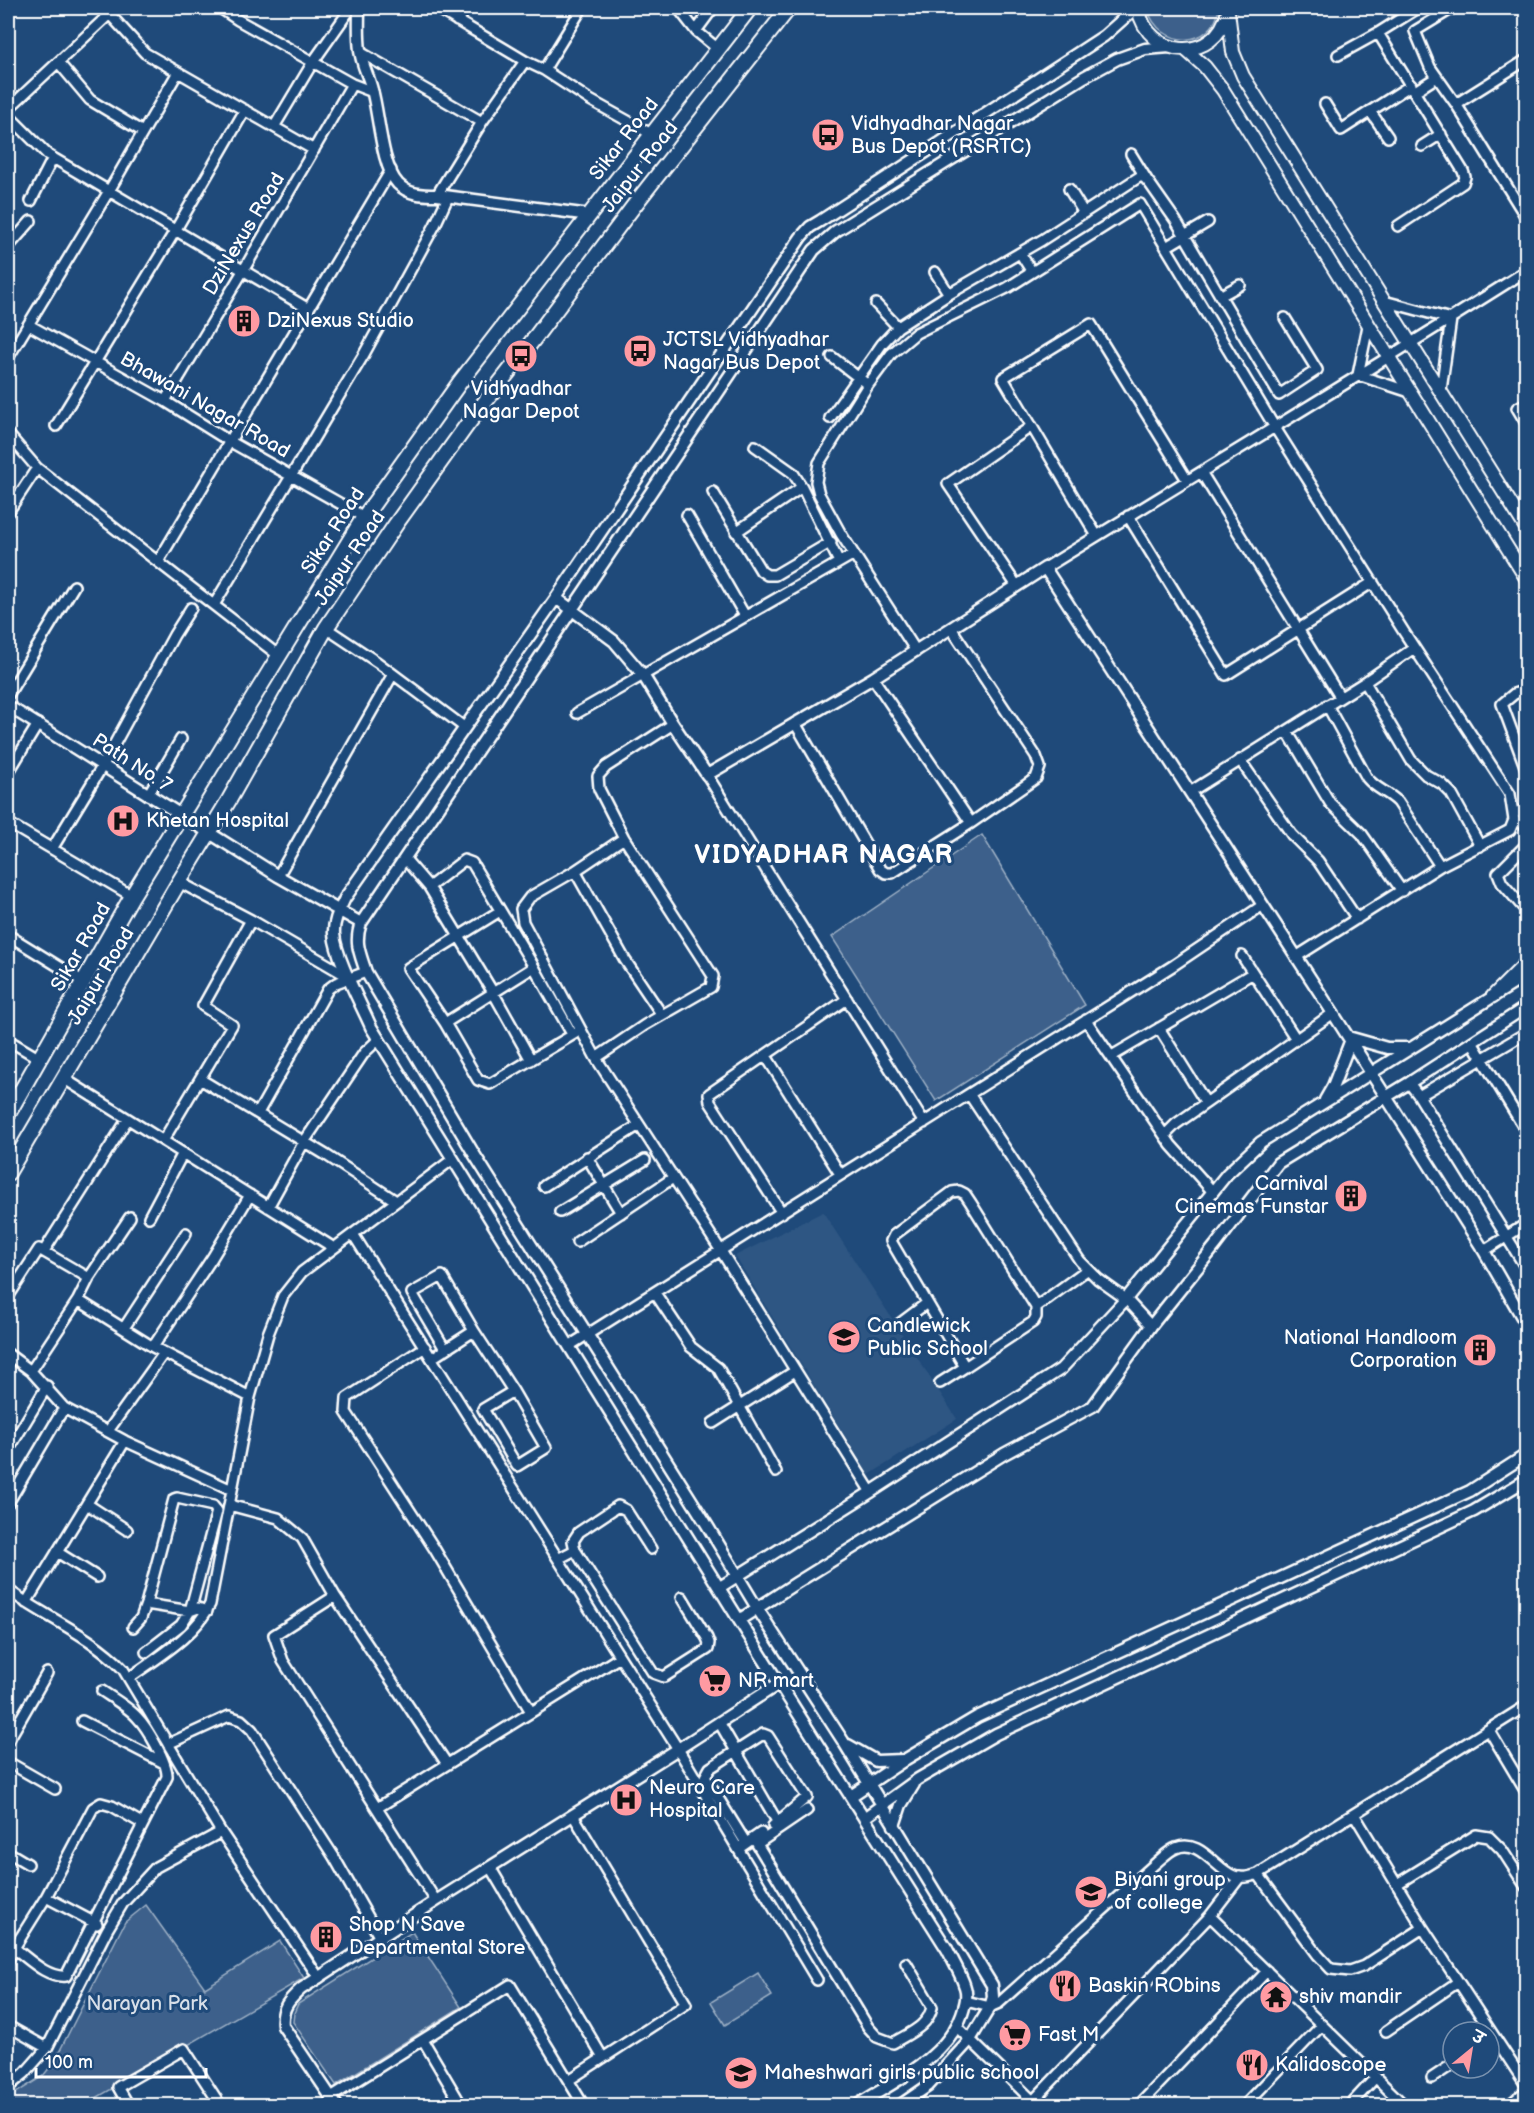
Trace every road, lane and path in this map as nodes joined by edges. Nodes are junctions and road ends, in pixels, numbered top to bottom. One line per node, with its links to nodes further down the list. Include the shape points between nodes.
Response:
1 (220, 8): 28 (street)
2 (351, 8): 28 (street)
3 (359, 8): 23 (street)
4 (436, 8): 17 (street)
5 (466, 8): 17 (street)
6 (582, 8): 29 (street)
7 (678, 8): 18 (street)
8 (713, 8): 18 (street)
9 (750, 8): 21 (main road, Sikar Road)
10 (789, 8): 130 (main road, Jaipur Road, via 467,425)
11 (1133, 8): 125 (street, via 1104,36 810,227)
12 (1138, 8): 20 (main road, via 1150,34)
13 (1418, 8): 19 (street)
14 (1453, 8): 31 (street, via 1415,32)
15 (1228, 9): 22 (main road, via 1223,26 1213,38); 75 (main road, via 1233,52 1243,76)
16 (110, 10): 27 (street); 30 (street, via 145,53)
17 (458, 21): 26 (street)
18 (696, 31): 21 (street)
19 (1378, 33): 24 (street); 33 (street)
20 (1170, 47): 22 (main road); 128 (street, via 1145,49 1084,77 824,240 802,266)
21 (717, 49): 45 (main road, Sikar Road)
22 (1185, 49): 81 (main road, via 1223,90)
23 (360, 52): 34 (street); 41 (street)
24 (1338, 55)
25 (1527, 60): 36 (street)
26 (525, 61): 29 (street); 41 (street)
27 (57, 62): 37 (street); 43 (street, via 90,100)
28 (313, 62): 32 (street); 42 (street)
29 (544, 70): 45 (street)
30 (178, 72): 38 (street); 43 (street)
31 (1437, 77): 33 (street); 36 (street)
32 (352, 84): 34 (street); 48 (street, DziNexus Road)
33 (1413, 88): 39 (street); 44 (street)
34 (373, 92): 51 (street)
35 (1325, 104): 39 (street, via 1341,130)
36 (1456, 104): 59 (street)
37 (8, 109)
38 (245, 110): 42 (street); 63 (street)
39 (1370, 111): 46 (street)
40 (8, 115): 50 (street)
41 (482, 122): 55 (street)
42 (274, 127): 48 (street)
43 (143, 132): 54 (street)
44 (1441, 134): 47 (street); 62 (street, via 1463,171 1463,183)
45 (653, 135): 58 (main road, Sikar Road)
46 (1388, 137)
47 (1422, 146)
48 (314, 150): 68 (street, DziNexus Road)
49 (1131, 154): 52 (street)
50 (53, 158): 54 (street); 56 (street)
51 (391, 170): 55 (street, via 393,178 405,189); 77 (street)
52 (1147, 180): 57 (street, via 1139,177); 64 (street)
53 (1070, 189): 57 (street)
54 (109, 191): 63 (street); 80 (street)
55 (442, 196): 58 (street); 105 (street, via 435,225)
56 (31, 201)
57 (1084, 213): 67 (street)
58 (590, 215): 112 (main road, Sikar Road, via 460,382)
59 (1527, 217)
60 (31, 221): 65 (street)
61 (1208, 222): 64 (street)
62 (1398, 225)
63 (175, 231): 68 (street); 87 (street)
64 (1185, 236): 66 (street); 74 (street)
65 (8, 246)
66 (1167, 247): 70 (street, via 1140,204); 99 (street)
67 (1020, 253): 70 (street); 73 (street)
68 (243, 271): 77 (street); 93 (street, DziNexus Road)
69 (935, 272): 73 (street)
70 (1032, 272): 90 (street, via 916,333 891,354)
71 (1525, 275): 79 (street)
72 (1240, 285): 74 (street)
73 (949, 294): 82 (street)
74 (1220, 296): 78 (street, via 1279,395 1317,370)
75 (1384, 301): 79 (street); 83 (main road)
76 (876, 304): 82 (street)
77 (308, 308): 101 (street)
78 (1285, 318)
79 (1451, 319): 83 (street); 91 (street)
80 (29, 325): 86 (street); 87 (street, Bhawani Nagar Road)
81 (1368, 326): 85 (main road); 88 (street)
82 (898, 327): 89 (street)
83 (1412, 344): 85 (street); 91 (main road)
84 (832, 357): 89 (street)
85 (1388, 357): 88 (street); 92 (main road)
86 (8, 358)
87 (95, 362): 93 (street, Bhawani Nagar Road); 97 (street)
88 (1358, 375): 92 (street); 99 (street)
89 (857, 377): 90 (street); 95 (street)
90 (868, 385): 117 (street, via 819,464 816,482)
91 (1441, 390): 113 (main road)
92 (1410, 392): 121 (main road)
93 (165, 401): 101 (street, Bhawani Nagar Road)
94 (1527, 403): 96 (street, via 1517,408)
95 (830, 418)
96 (1527, 423)
97 (56, 426)
98 (1032, 426): 106 (street, via 1003,378 1091,324); 115 (street); 124 (street, via 948,484)
99 (1274, 426): 104 (street); 122 (street)
100 (8, 434): 103 (street)
101 (229, 441): 105 (street, Bhawani Nagar Road); 118 (street)
102 (755, 446): 107 (street, via 793,473)
103 (38, 468): 109 (street); 118 (street)
104 (1201, 472): 106 (street); 132 (street)
105 (291, 476): 112 (street, Bhawani Nagar Road); 126 (street)
106 (1187, 480): 111 (street)
107 (802, 487): 114 (street); 116 (street)
108 (713, 492): 114 (street)
109 (8, 512)
110 (687, 515): 129 (street)
111 (1128, 516): 115 (street); 132 (street, via 1226,675)
112 (364, 517): 135 (main road, Sikar Road)
113 (1527, 528)
114 (736, 532): 116 (street, via 767,576)
115 (1097, 536): 120 (street)
116 (831, 542): 119 (street)
117 (854, 554): 119 (street); 134 (street)
118 (158, 562): 126 (street)
119 (839, 562): 129 (street)
120 (1045, 568): 124 (street); 157 (street)
121 (1527, 578)
122 (1373, 582): 132 (street); 133 (street)
123 (74, 586): 141 (street)
124 (1017, 586): 131 (street)
125 (556, 598): 128 (street); 149 (street)
126 (214, 605): 135 (street)
127 (191, 608): 153 (street)
128 (573, 609): 137 (street, via 614,641); 170 (street)
129 (745, 616): 137 (street)
130 (326, 628): 136 (street); 165 (main road, Jaipur Road)
131 (951, 628): 134 (street); 163 (street, via 1040,767 1036,778)
132 (1298, 630): 142 (street)
133 (1414, 648): 139 (street); 161 (street, via 1510,795)
134 (916, 651): 138 (street)
135 (278, 655): 160 (main road, Sikar Road)
136 (393, 674): 149 (street); 173 (street)
137 (644, 675): 145 (street); 148 (street)
138 (873, 678): 146 (street); 163 (street)
139 (1365, 682): 142 (street); 168 (street, via 1411,760 1451,793)
140 (1527, 690): 154 (street, via 1502,704)
141 (8, 695)
142 (1340, 697): 143 (street)
143 (1327, 705): 150 (street); 171 (street, via 1367,778 1398,802)
144 (8, 706): 147 (street, Path No. 7)
145 (577, 713)
146 (795, 723): 156 (street); 163 (street, via 880,869 886,873 892,873)
147 (38, 724): 153 (street, Path No. 7); 155 (street)
148 (673, 724): 156 (street); 166 (street, via 598,776 599,789)
149 (464, 727): 181 (street)
150 (1287, 731): 152 (street); 176 (street, via 1330,802 1362,834)
151 (181, 739): 158 (street)
152 (1240, 760): 157 (street); 182 (street)
153 (103, 765): 158 (street, Path No. 7); 169 (street)
154 (1527, 769)
155 (8, 773)
156 (707, 775): 198 (street)
157 (1190, 792): 179 (street)
158 (148, 795): 160 (street, Path No. 7)
159 (1527, 810): 161 (street)
160 (182, 816): 165 (street, Path No. 7); 177 (main road, Sikar Road)
161 (1513, 816): 164 (street); 168 (street, via 1510,830)
162 (8, 823): 169 (street)
163 (971, 823)
164 (1527, 825)
165 (209, 833): 173 (street, Path No. 7); 174 (main road, Jaipur Road)
166 (624, 837): 172 (street); 201 (street, via 713,976 711,987)
167 (1527, 845): 178 (street, via 1498,873 1522,906)
168 (1480, 846): 171 (street)
169 (52, 849): 177 (street)
170 (405, 859): 175 (street); 184 (street)
171 (1440, 866): 176 (street)
172 (575, 871): 201 (street, via 625,960); 205 (street, via 530,897 521,909 523,922)
173 (278, 876): 181 (street, Path No. 7)
174 (179, 882): 183 (street); 220 (main road, Jaipur Road)
175 (429, 887): 180 (street, via 468,860); 186 (street)
176 (1402, 891): 182 (street)
177 (132, 896): 195 (main road, Sikar Road)
178 (1527, 902)
179 (1263, 906): 188 (street); 202 (street)
180 (500, 910): 186 (street); 190 (street)
181 (338, 912): 184 (street, Path No. 7); 194 (street, via 334,935)
182 (1357, 919): 188 (street)
183 (251, 920): 194 (street); 221 (street, via 203,1006 232,1024)
184 (361, 923): 191 (street, via 357,944)
185 (8, 935): 195 (street)
186 (459, 937): 196 (street); 203 (street, via 408,968)
187 (1242, 956): 192 (street)
188 (1296, 957): 200 (street)
189 (1527, 963): 197 (main road)
190 (534, 967): 196 (street); 205 (street)
191 (366, 972): 194 (street); 278 (street)
192 (1253, 974): 204 (street); 208 (street)
193 (1527, 976): 197 (street)
194 (349, 977): 207 (street); 228 (street, via 328,989)
195 (84, 982): 217 (main road, Sikar Road)
196 (494, 994): 203 (street); 218 (street)
197 (1493, 996): 212 (street)
198 (847, 999): 213 (street); 231 (street)
199 (1527, 1008): 211 (street)
200 (1332, 1014): 208 (street); 209 (street)
201 (662, 1015): 215 (street)
202 (1086, 1020): 214 (street); 223 (street)
203 (445, 1023): 218 (street, via 483,1083 490,1084)
204 (1159, 1028): 214 (street); 226 (street)
205 (576, 1032): 215 (street); 218 (street)
206 (1527, 1033): 216 (street)
207 (379, 1039): 236 (street, via 363,1053); 239 (street)
208 (1296, 1039): 226 (street)
209 (1349, 1039): 212 (street, via 1387,1048); 219 (street); 227 (street)
210 (8, 1040): 217 (street)
211 (1472, 1042): 216 (street); 222 (street)
212 (1412, 1048): 219 (street)
213 (766, 1056): 242 (street); 251 (street, via 709,1094 710,1102)
214 (1112, 1056): 234 (street)
215 (596, 1058): 232 (street)
216 (1482, 1058): 224 (street); 233 (street)
217 (40, 1059): 229 (main road, Sikar Road)
218 (531, 1060)
219 (1371, 1074): 225 (street); 227 (street)
220 (63, 1078): 230 (street); 241 (main road, Jaipur Road)
221 (200, 1078): 228 (street); 235 (street)
222 (1408, 1083): 224 (street); 225 (street)
223 (969, 1094): 231 (street); 265 (street)
224 (1419, 1096): 258 (street)
225 (1386, 1097): 263 (street); 275 (street, via 1278,1163)
226 (1206, 1103): 234 (street)
227 (1324, 1103): 246 (street, via 1261,1142)
228 (258, 1113): 236 (street)
229 (8, 1114)
230 (127, 1120): 235 (street); 261 (street)
231 (924, 1123): 242 (street)
232 (639, 1125): 238 (street); 243 (street)
233 (1527, 1131)
234 (1165, 1135): 246 (street)
235 (163, 1141): 237 (street)
236 (304, 1142): 248 (street); 249 (street)
237 (183, 1153): 247 (street); 253 (street)
238 (587, 1157): 244 (street); 245 (street)
239 (453, 1159): 248 (street); 279 (street)
240 (645, 1160): 245 (street)
241 (8, 1173)
242 (840, 1174): 251 (street)
243 (673, 1178): 252 (street); 262 (street)
244 (544, 1186)
245 (603, 1186): 250 (street); 252 (street)
246 (1213, 1192): 269 (street)
247 (250, 1195): 249 (street); 280 (street)
248 (396, 1201): 257 (street)
249 (268, 1206): 260 (street)
250 (560, 1212)
251 (782, 1213): 262 (street)
252 (621, 1214): 259 (street)
253 (149, 1216)
254 (130, 1217): 266 (street)
255 (1527, 1224): 258 (street)
256 (186, 1233): 276 (street)
257 (353, 1234): 260 (street); 281 (street)
258 (1507, 1237): 263 (street); 264 (street)
259 (577, 1242)
260 (334, 1248): 292 (street, via 302,1272 283,1296)
261 (44, 1251): 266 (street); 268 (street, via 39,1248)
262 (721, 1251): 267 (street); 288 (street)
263 (1484, 1251): 274 (street)
264 (1527, 1268)
265 (1088, 1269): 269 (street); 272 (street)
266 (89, 1278): 270 (street)
267 (655, 1293): 278 (street); 293 (street, via 691,1347 718,1368)
268 (8, 1297)
269 (1126, 1299): 275 (street); 303 (street, via 1061,1369)
270 (78, 1300): 276 (street); 287 (street)
271 (927, 1303): 272 (street, via 891,1241 952,1192 959,1191 971,1203); 273 (street); 286 (street)
272 (1036, 1307): 286 (street, via 1033,1322)
273 (899, 1324)
274 (1527, 1324)
275 (1151, 1326): 320 (street, via 1093,1406 1004,1454)
276 (124, 1328): 280 (street)
277 (474, 1331): 282 (street); 282 (street, via 442,1276 412,1293); 291 (street)
278 (587, 1334): 279 (street); 312 (street)
279 (569, 1346): 314 (street)
280 (153, 1347): 283 (street)
281 (425, 1347): 285 (street); 332 (street, via 347,1398 346,1412 434,1548)
282 (445, 1349): 285 (street)
283 (164, 1353): 292 (street); 296 (street)
284 (8, 1354): 287 (street)
285 (432, 1358): 311 (street)
286 (965, 1367): 289 (street)
287 (32, 1371): 290 (street)
288 (795, 1371): 293 (street); 303 (street)
289 (940, 1383)
290 (47, 1386): 294 (street); 298 (street)
291 (513, 1391): 291 (street, via 483,1409 517,1466 546,1448)
292 (250, 1397): 302 (street)
293 (739, 1407): 295 (street); 300 (street)
294 (64, 1408): 296 (street); 304 (street)
295 (713, 1423)
296 (108, 1431): 297 (street)
297 (125, 1441): 302 (street); 305 (street)
298 (8, 1451)
299 (1527, 1455): 341 (street, via 1470,1491 977,1717)
300 (776, 1472)
301 (1527, 1480): 345 (street, via 1474,1511 996,1734)
302 (232, 1490): 306 (street)
303 (871, 1492): 312 (street)
304 (8, 1503)
305 (87, 1504): 307 (street); 310 (street)
306 (229, 1505): 316 (street, via 278,1518 302,1538); 322 (street)
307 (127, 1530)
308 (651, 1549): 309 (street, via 626,1510 618,1506 574,1536)
309 (575, 1550): 311 (street); 317 (street, via 658,1676 664,1677 708,1649 707,1638)
310 (57, 1552): 313 (street); 318 (street)
311 (558, 1559): 326 (street)
312 (738, 1575): 314 (street); 320 (street)
313 (97, 1577)
314 (720, 1587): 323 (street)
315 (8, 1590): 318 (street)
316 (335, 1596): 344 (street); 351 (street, via 274,1635 283,1661)
317 (682, 1597)
318 (26, 1603): 328 (street, via 108,1653)
319 (146, 1604): 321 (street); 321 (street, via 172,1503 177,1497 213,1506 217,1511); 324 (street)
320 (757, 1608): 323 (street); 337 (street)
321 (190, 1611): 322 (street); 325 (street, via 181,1625)
322 (207, 1611): 328 (street, via 183,1638)
323 (740, 1620): 329 (street)
324 (133, 1628)
325 (146, 1652)
326 (620, 1657): 332 (street); 339 (street)
327 (48, 1673): 336 (street)
328 (129, 1678): 338 (street)
329 (780, 1683): 334 (street); 349 (street)
330 (102, 1691): 343 (street, via 138,1718)
331 (1527, 1706): 335 (street)
332 (531, 1712): 344 (street)
333 (82, 1721): 343 (street)
334 (719, 1722): 339 (street); 340 (street)
335 (1489, 1730): 348 (street); 353 (street)
336 (8, 1741)
337 (843, 1741): 341 (street, via 876,1761); 346 (street)
338 (168, 1744): 359 (street); 377 (street, via 229,1716 252,1730 334,1857)
339 (678, 1749): 354 (street); 361 (street)
340 (737, 1752): 356 (street); 356 (street, via 766,1735 806,1794 805,1800); 361 (street, via 710,1768 705,1777)
341 (906, 1759): 346 (street)
342 (8, 1762): 347 (street)
343 (164, 1763): 357 (street, via 166,1777)
344 (447, 1764): 351 (street)
345 (918, 1779): 350 (street); 358 (street, via 901,1805)
346 (868, 1783): 349 (street); 350 (street)
347 (55, 1789)
348 (1527, 1792)
349 (851, 1796): 355 (street)
350 (882, 1804): 355 (street); 358 (street)
351 (376, 1808): 371 (street)
352 (807, 1810): 360 (street)
353 (1354, 1814): 365 (street); 367 (street)
354 (573, 1815): 364 (street); 396 (street, via 687,2004)
355 (864, 1818): 385 (street, via 947,1949 966,1988)
356 (777, 1823): 361 (street)
357 (143, 1824): 369 (street, via 112,1806 101,1803 93,1808); 374 (street)
358 (894, 1826): 386 (street, via 992,1985)
359 (221, 1832): 376 (street, via 156,1867 123,1903); 382 (street)
360 (757, 1844): 361 (street); 370 (street)
361 (742, 1849): 372 (street)
362 (8, 1852): 363 (street)
363 (28, 1864)
364 (490, 1868): 371 (street); 396 (street)
365 (1258, 1874): 366 (street); 375 (street, via 1331,1969 1350,1971 1364,1966)
366 (1240, 1877): 373 (street); 386 (street, via 1188,1845 1176,1848 1013,1992)
367 (1397, 1884): 368 (street, via 1476,1835 1489,1837 1502,1850); 375 (street)
368 (1527, 1887)
369 (46, 1897): 374 (street); 378 (street)
370 (793, 1900): 372 (street); 380 (street, via 868,2027 877,2037 893,2043 926,2024 932,2007)
371 (436, 1901): 377 (street)
372 (778, 1915): 383 (street)
373 (1210, 1916): 381 (street); 405 (street)
374 (94, 1923): 376 (street); 378 (street, via 66,1976 48,1972)
375 (1423, 1928): 384 (street)
376 (107, 1930): 394 (street)
377 (380, 1938): 382 (street)
378 (11, 1946): 379 (street)
379 (8, 1960)
380 (906, 1963)
381 (1267, 1971): 388 (street); 412 (street)
382 (319, 1978): 404 (street, via 286,2003 282,2018 283,2026)
383 (817, 1980)
384 (1458, 1982): 387 (street); 391 (street)
385 (966, 2001): 386 (street); 390 (street)
386 (990, 2007): 393 (street)
387 (1481, 2020)
388 (1322, 2025): 398 (street); 413 (street)
389 (8, 2026): 394 (street)
390 (957, 2027): 393 (street); 410 (street, via 934,2054)
391 (1386, 2031)
392 (423, 2040): 400 (street, via 510,1985); 404 (street); 408 (street)
393 (970, 2040): 405 (street); 411 (street, via 927,2086)
394 (47, 2048): 402 (street)
395 (1501, 2051): 401 (street)
396 (603, 2058): 400 (street)
397 (1441, 2072): 399 (street)
398 (1376, 2077): 414 (street); 415 (street)
399 (1432, 2078)
400 (569, 2080): 409 (street)
401 (1527, 2085)
402 (8, 2087)
403 (1527, 2091): 416 (street)
404 (334, 2101)
405 (1033, 2104)
406 (129, 2106): 407 (street, via 118,2087 184,2049)
407 (220, 2106)
408 (462, 2106)
409 (584, 2106)
410 (856, 2106)
411 (899, 2106)
412 (1138, 2106)
413 (1244, 2106)
414 (1349, 2106)
415 (1405, 2106)
416 (1508, 2106)

